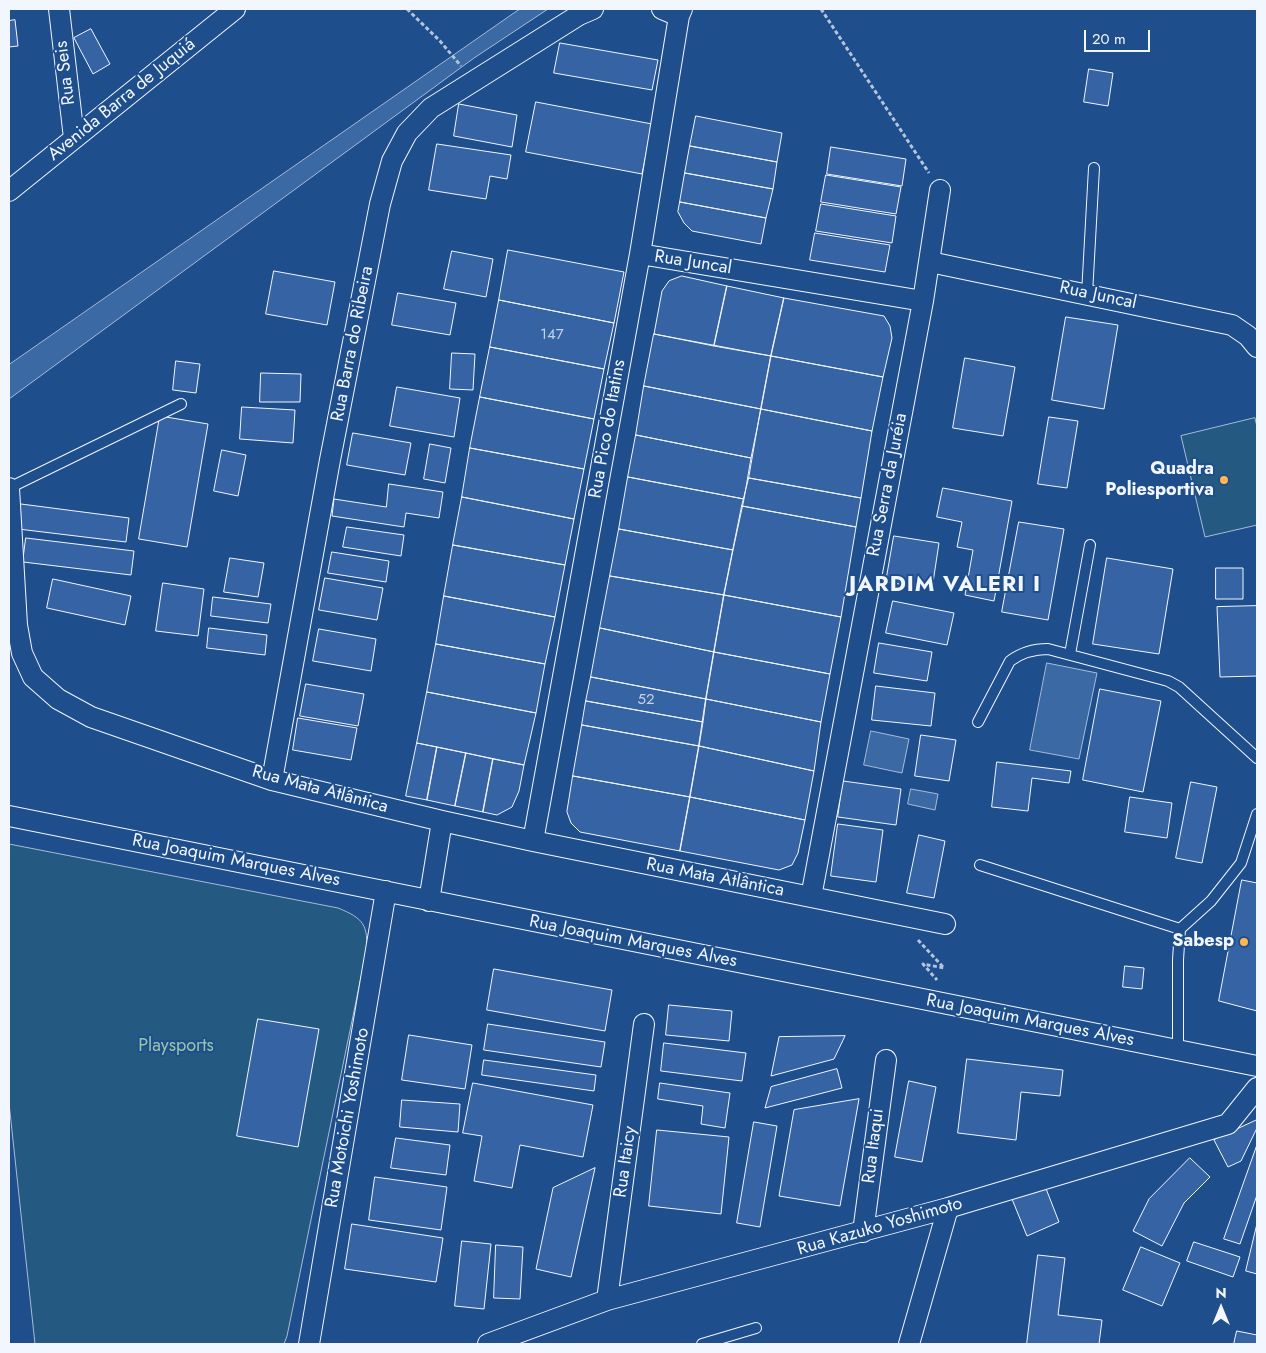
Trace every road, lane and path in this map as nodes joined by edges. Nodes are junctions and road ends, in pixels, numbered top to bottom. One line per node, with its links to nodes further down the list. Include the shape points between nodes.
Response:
1 (59, 9): 8 (street, Rua Seis)
2 (235, 9): 8 (street, Avenida Barra de Juquiá)
3 (407, 9): 7 (path)
4 (593, 9): 23 (street, Rua Barra do Ribeira, via 431,108 407,133 392,161 380,204)
5 (820, 9): 11 (path)
6 (674, 11): 12 (street, Rua Pico do Itatins)
7 (466, 72)
8 (74, 138): 10 (street, Avenida Barra de Juquiá)
9 (1094, 168): 14 (lane)
10 (9, 190)
11 (940, 190): 13 (street, Rua Serra da Juréia)
12 (640, 254): 15 (street, Rua Juncal); 27 (street, Rua Pico do Itatins)
13 (930, 262): 14 (street, Rua Juncal); 15 (street, Rua Serra da Juréia)
14 (1087, 294): 16 (street, Rua Juncal, via 1232,325)
15 (923, 301): 30 (street, Rua Serra da Juréia)
16 (1257, 347)
17 (181, 404): 18 (lane)
18 (9, 488): 23 (street, Rua Mata Atlântica, via 16,625 22,653 33,677 58,699 91,717)
19 (1090, 545): 20 (lane)
20 (1070, 654): 21 (lane, via 1036,649 1018,655 1010,661); 22 (lane, via 1155,677 1179,687)
21 (978, 722)
22 (1257, 758)
23 (272, 780): 26 (street, Rua Mata Atlântica)
24 (1257, 814): 34 (lane, via 1241,863 1211,901)
25 (9, 816): 29 (street, Rua Joaquim Marques Alves)
26 (442, 821): 27 (street, Rua Mata Atlântica); 31 (street)
27 (533, 841): 30 (street, Rua Mata Atlântica)
28 (980, 865): 34 (lane)
29 (386, 891): 31 (street, Rua Joaquim Marques Alves); 45 (street, Rua Motoichi Yoshimoto)
30 (811, 897): 32 (street, Rua Mata Atlântica)
31 (429, 901): 35 (street, Rua Joaquim Marques Alves)
32 (893, 914): 33 (street, Rua Mata Atlântica); 35 (path, via 944,968 922,964)
33 (945, 924)
34 (1180, 929): 37 (lane)
35 (962, 1007): 37 (street, Rua Joaquim Marques Alves)
36 (644, 1024): 43 (street, Rua Itaicy)
37 (1178, 1050): 39 (street, Rua Joaquim Marques Alves)
38 (886, 1060): 42 (street, Rua Itaqui)
39 (1257, 1066)
40 (1257, 1088): 41 (street, Rua Kazuko Yoshimoto, via 1228,1124)
41 (948, 1208): 42 (street, Rua Kazuko Yoshimoto); 48 (street)
42 (863, 1232): 43 (street, Rua Kazuko Yoshimoto)
43 (607, 1300): 46 (street, Rua Kazuko Yoshimoto)
44 (756, 1328): 47 (lane)
45 (309, 1344)
46 (488, 1344)
47 (702, 1344)
48 (909, 1344)

